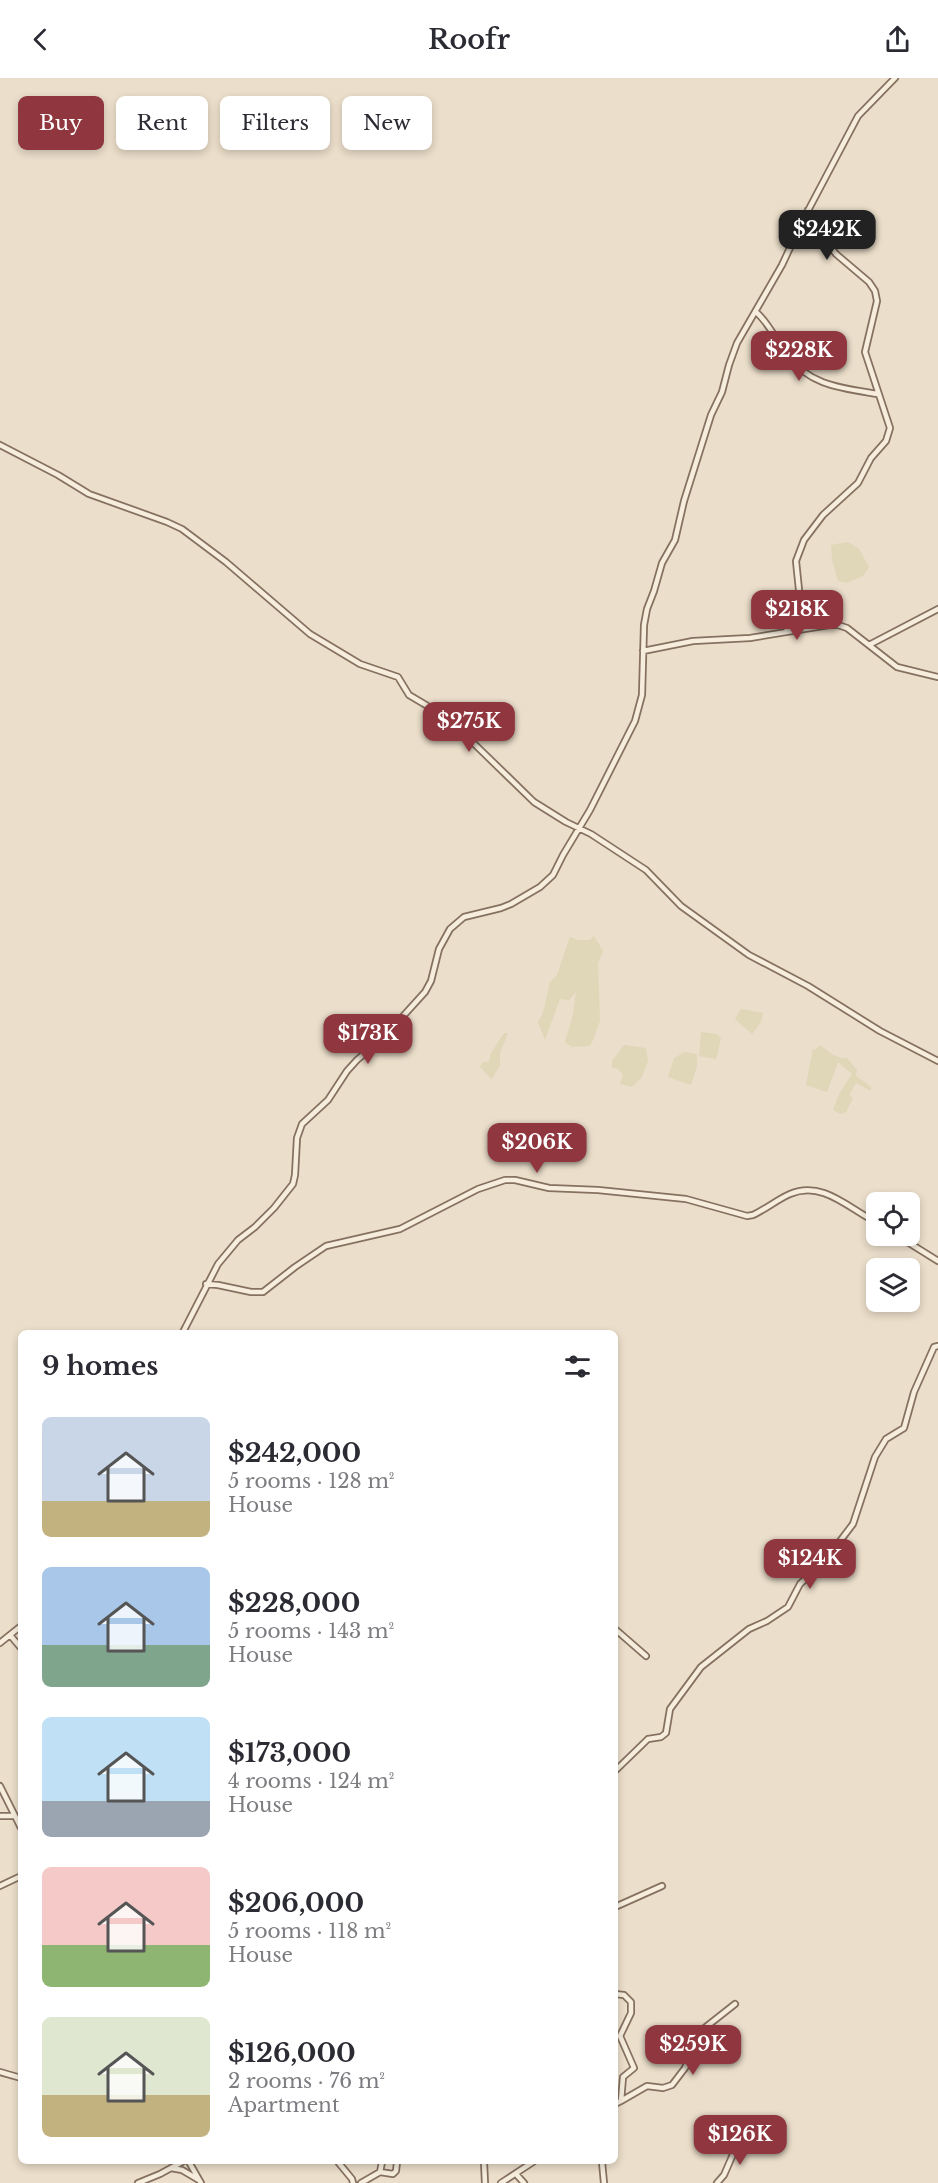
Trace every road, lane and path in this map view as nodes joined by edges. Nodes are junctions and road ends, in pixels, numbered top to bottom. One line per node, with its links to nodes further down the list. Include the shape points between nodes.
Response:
1 (895, 78): 2 (street, via 859,114)
2 (808, 210): 3 (street); 4 (street, via 813,224 836,254 875,291 877,301 865,352)
3 (756, 312): 4 (street, via 788,357 814,380); 9 (street, via 737,343 723,392 710,418 675,540 662,563 647,609)
4 (878, 394): 7 (street, via 890,428 886,441 871,458 858,483 823,515 804,540 796,561 801,609 799,618)
5 (0, 445): 11 (street, via 89,494 182,529 310,634 360,664 399,677 409,695 460,730 534,802)
6 (938, 609): 8 (street)
7 (785, 632): 8 (street, via 838,625); 9 (street, via 693,641)
8 (869, 645): 10 (street, via 897,667)
9 (643, 651): 11 (street, via 642,696 635,722)
10 (938, 677)
11 (579, 827): 12 (street, via 646,870 675,902 749,955); 16 (street, via 551,879 506,906 464,916 450,929 425,992 357,1060 328,1100 302,1124 292,1186 260,1223 231,1247)
12 (938, 1062)
13 (866, 1217): 16 (street, via 822,1192 791,1193 747,1216 686,1199 549,1188 505,1180 478,1189 400,1228 326,1246 263,1292)
14 (914, 1246): 15 (street)
15 (938, 1261)
16 (206, 1284): 17 (street)
17 (184, 1330)
18 (938, 1346): 25 (street, via 930,1354 915,1389 904,1428 886,1439 878,1451 853,1524 828,1563 800,1584 790,1605 707,1660 670,1709 666,1733 648,1739)
19 (18, 1628): 21 (street)
20 (618, 1632): 24 (street)
21 (10, 1635): 22 (street); 23 (street)
22 (0, 1643)
23 (18, 1644)
24 (646, 1656)
25 (618, 1768)
26 (0, 1786): 27 (street)
27 (2, 1794): 29 (street)
28 (0, 1816): 29 (street)
29 (15, 1816): 30 (street)
30 (18, 1822)
31 (18, 1877): 32 (street)
32 (0, 1886)
33 (662, 1886): 34 (street)
34 (618, 1906)
35 (618, 1994): 39 (street, via 628,1998 632,2007 620,2036 634,2068 623,2077)
36 (735, 2004): 39 (street, via 702,2030 685,2068 672,2085 647,2086)
37 (0, 2072): 38 (street)
38 (18, 2077)
39 (621, 2101): 40 (street)
40 (618, 2102)
41 (747, 2133): 61 (street)
42 (178, 2164): 50 (street)
43 (190, 2164): 53 (street)
44 (340, 2164): 54 (street)
45 (382, 2164): 51 (street)
46 (397, 2164): 51 (street, via 393,2174)
47 (484, 2164): 57 (street)
48 (530, 2164): 52 (street)
49 (602, 2164): 60 (street)
50 (171, 2168): 53 (street, via 182,2170); 55 (street)
51 (380, 2172): 56 (street)
52 (516, 2174): 58 (street); 59 (street)
53 (198, 2182)
54 (354, 2182)
55 (138, 2183)
56 (361, 2183)
57 (485, 2183)
58 (501, 2183)
59 (525, 2183)
60 (604, 2183)
61 (717, 2183)

